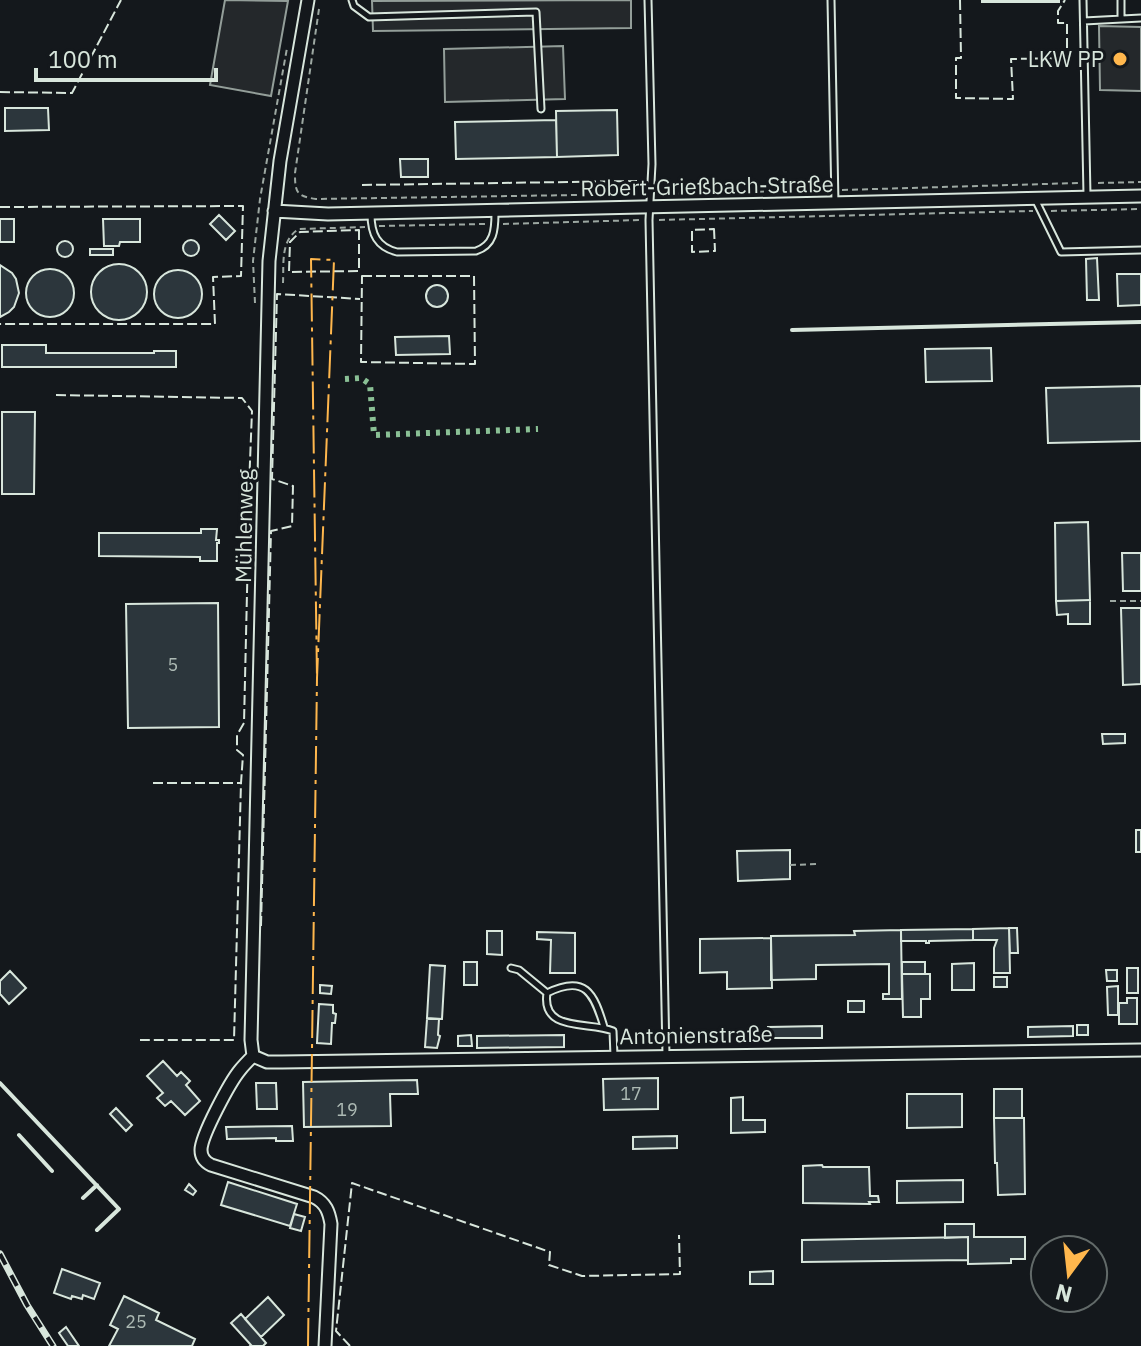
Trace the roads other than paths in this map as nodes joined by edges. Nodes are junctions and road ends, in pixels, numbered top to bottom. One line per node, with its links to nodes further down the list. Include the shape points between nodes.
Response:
1 (308, 0): 16 (street, Mühlenweg)
2 (352, 0): 10 (lane, via 369,17 536,12)
3 (648, 0): 15 (lane)
4 (831, 0): 14 (lane)
5 (1083, 0): 9 (lane)
6 (1121, 0): 8 (lane)
7 (1141, 18): 8 (lane)
8 (1121, 19): 9 (lane)
9 (1084, 21): 12 (lane)
10 (541, 109)
11 (1141, 196): 12 (street, Robert-Grießbach-Straße)
12 (1087, 197): 13 (street, Robert-Grießbach-Straße)
13 (1034, 199): 14 (street, Robert-Grießbach-Straße); 19 (lane, via 1061,252)
14 (835, 203): 15 (street, Robert-Grießbach-Straße)
15 (649, 207): 17 (street, Robert-Grießbach-Straße); 25 (lane)
16 (274, 211): 18 (street, Robert-Grießbach-Straße); 24 (street, Mühlenweg)
17 (495, 211): 18 (street, Robert-Grießbach-Straße); 18 (lane, via 494,235 476,251 389,250 376,241)
18 (371, 213)
19 (1141, 250)
20 (511, 968): 21 (lane)
21 (547, 993): 22 (lane, via 545,1002 557,1019); 22 (lane, via 569,984 581,986 592,993)
22 (604, 1027): 26 (lane, via 613,1031)
23 (1141, 1050): 25 (street, Antonienstraße)
24 (253, 1056): 26 (street, Antonienstraße, via 267,1062); 27 (street, via 209,1126 202,1157 211,1165 314,1197 326,1207 331,1224)
25 (666, 1056): 26 (street, Antonienstraße)
26 (614, 1057)
27 (325, 1346)

